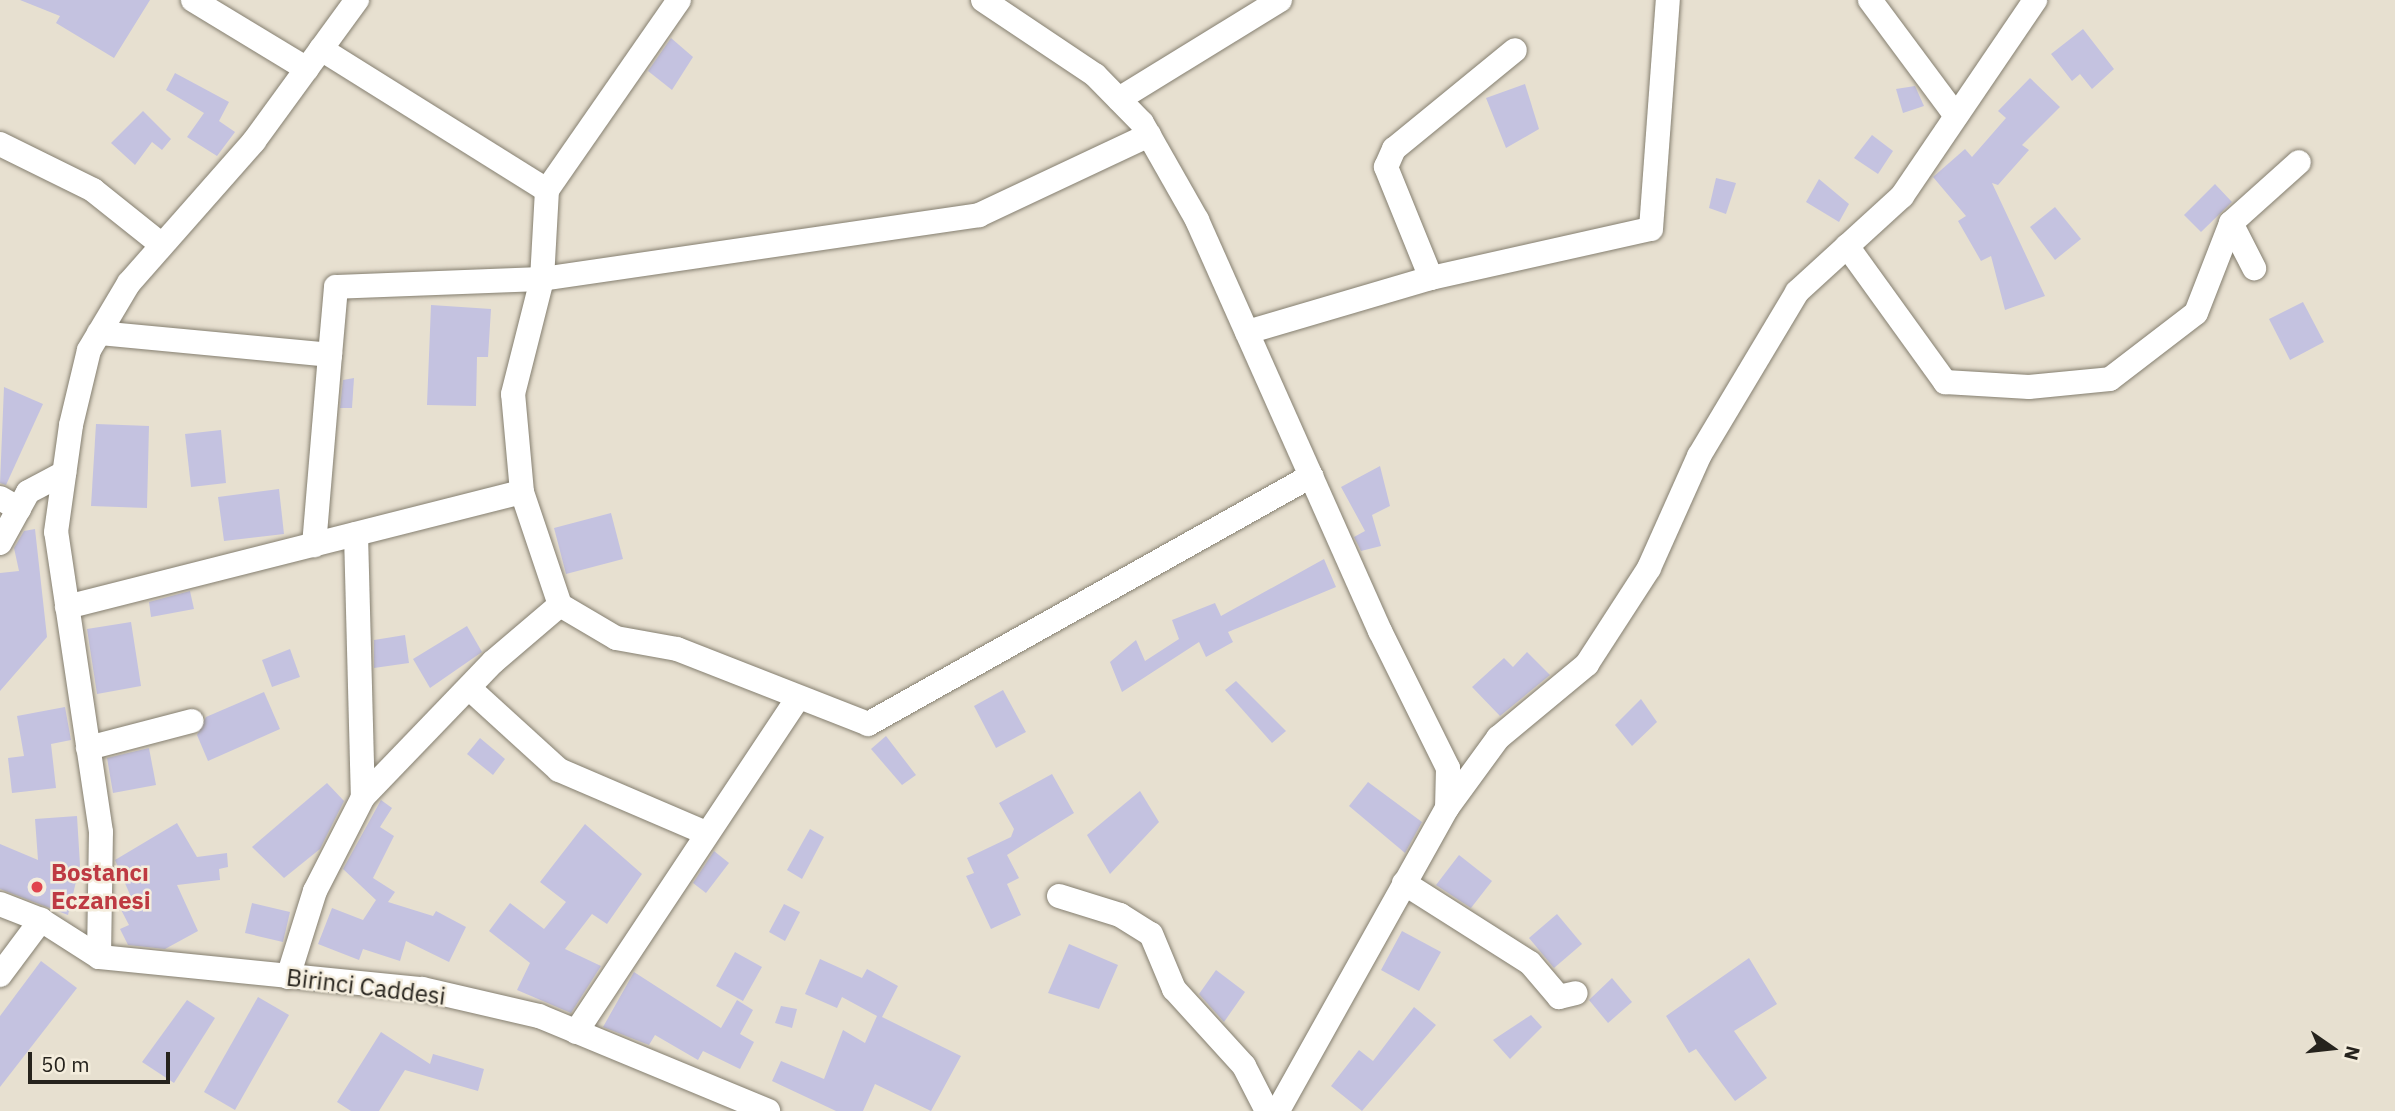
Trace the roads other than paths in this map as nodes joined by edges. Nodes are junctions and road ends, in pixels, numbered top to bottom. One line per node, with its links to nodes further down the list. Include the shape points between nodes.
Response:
1 (193, 0): 10 (street)
2 (358, 0): 10 (street)
3 (679, 0): 16 (street)
4 (982, 0): 11 (street, via 1095,75)
5 (1280, 0): 11 (street)
6 (1668, 0): 21 (street, via 1651,229)
7 (1870, 0): 12 (street)
8 (2035, 0): 12 (street)
9 (1515, 50): 21 (street, via 1394,149 1386,167)
10 (314, 59): 16 (street); 18 (street)
11 (1119, 99): 13 (street)
12 (1956, 116): 19 (street, via 1902,196)
13 (1149, 135): 22 (street, via 979,215); 23 (street, via 1197,220)
14 (0, 144): 18 (street, via 93,190)
15 (2299, 162): 17 (street)
16 (547, 190): 22 (street)
17 (2231, 223): 19 (street, via 2196,313 2110,379 2029,387 1945,382); 20 (street)
18 (162, 245): 24 (street)
19 (1847, 246): 40 (street, via 1797,292 1699,456 1649,568 1587,664 1498,738)
20 (2254, 268)
21 (1431, 278): 23 (street)
22 (542, 279): 25 (street, via 337,288); 28 (street, via 513,394)
23 (1247, 332): 27 (street)
24 (99, 333): 25 (street); 26 (street, via 89,350)
25 (330, 355): 32 (street)
26 (64, 472): 29 (street, via 41,481); 34 (street, via 56,532)
27 (1311, 475): 36 (street, via 868,724); 40 (street, via 1448,768)
28 (522, 492): 30 (street); 33 (street)
29 (9, 504): 31 (street)
30 (356, 534): 32 (street); 39 (street)
31 (0, 543)
32 (314, 545): 34 (street)
33 (560, 604): 35 (street); 36 (street, via 616,638 677,649)
34 (68, 607): 38 (street)
35 (470, 689): 39 (street); 41 (street, via 559,770)
36 (798, 698): 41 (street)
37 (192, 721): 38 (street)
38 (88, 747): 46 (street, via 104,895)
39 (363, 797): 48 (street, via 315,891)
40 (1447, 808): 42 (street)
41 (704, 832): 50 (street)
42 (1405, 883): 49 (street, via 1559,997); 53 (street)
43 (1059, 895): 52 (street, via 1120,915 1151,934 1174,989 1244,1066)
44 (0, 904): 45 (street, Birinci Caddesi)
45 (41, 920): 46 (street, Birinci Caddesi); 47 (street)
46 (99, 957): 48 (street, Birinci Caddesi)
47 (0, 975)
48 (288, 977): 50 (street, Birinci Caddesi, via 422,989 538,1016)
49 (1576, 993)
50 (576, 1032): 51 (street, Birinci Caddesi)
51 (768, 1111)
52 (1267, 1111)
53 (1278, 1111)

